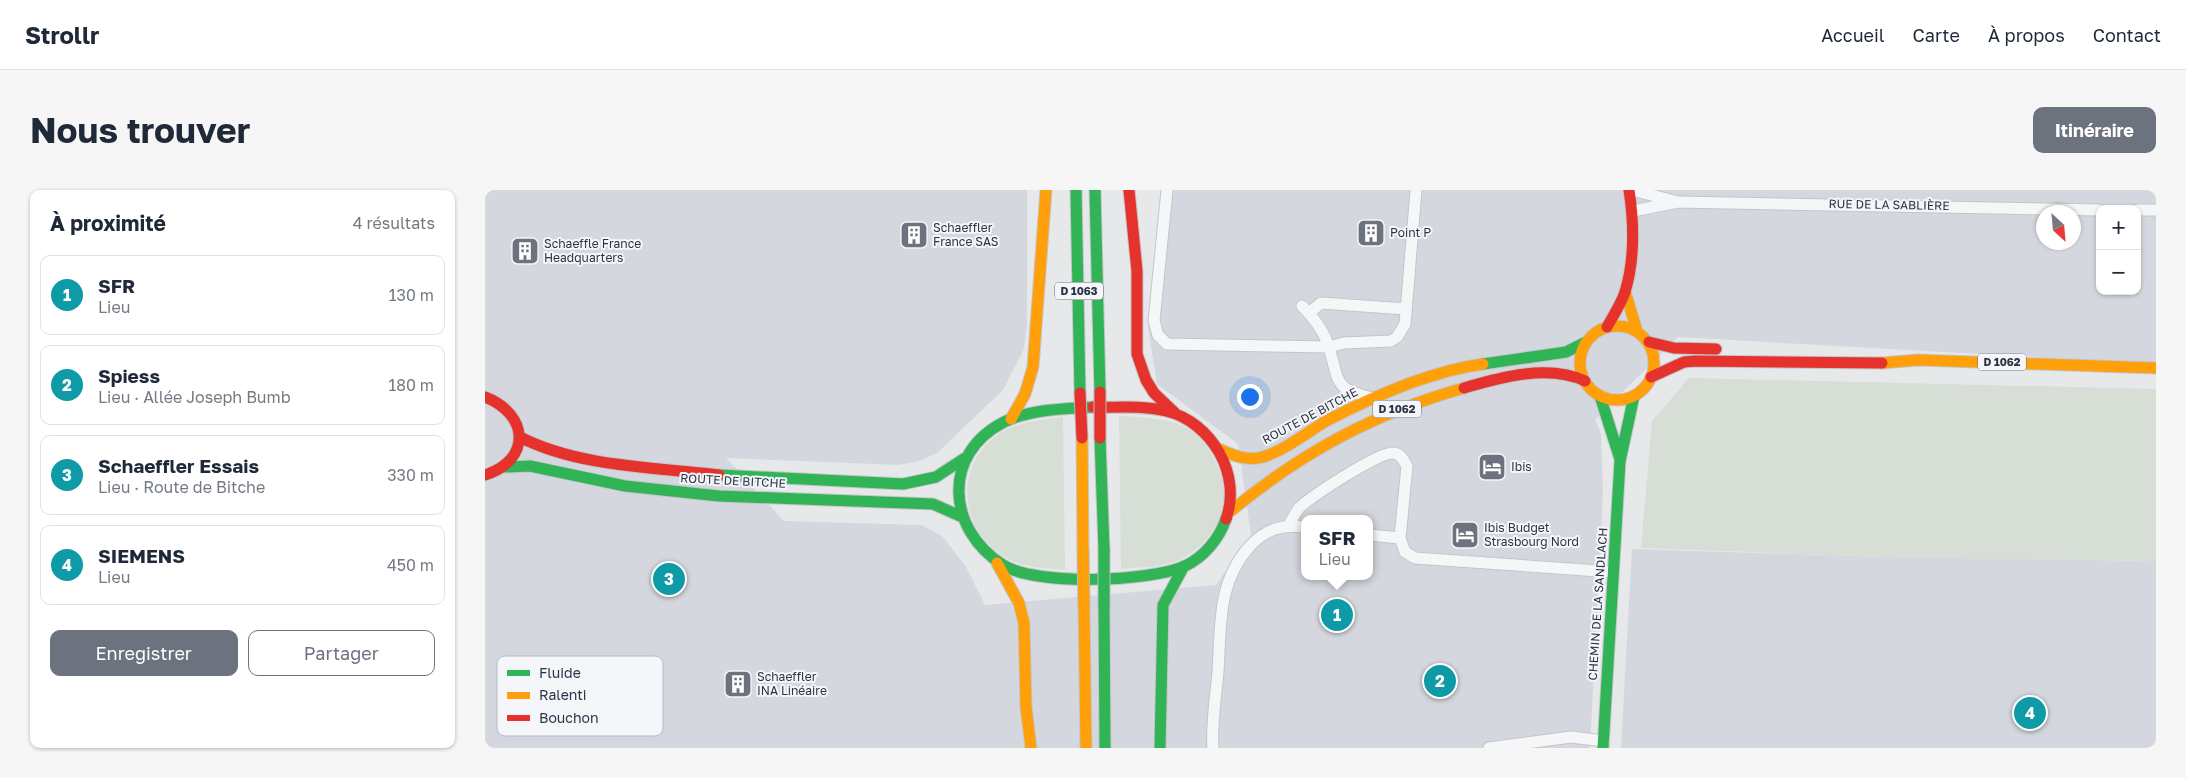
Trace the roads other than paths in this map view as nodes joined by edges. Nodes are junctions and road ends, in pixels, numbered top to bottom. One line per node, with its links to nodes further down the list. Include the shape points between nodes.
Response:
1 (1047, 190): 29 (main road, via 1033,367 1025,394)
2 (1076, 190): 48 (main road, D 1063, bridge)
3 (1095, 190): 49 (main road, D 1063, bridge, via 1104,549)
4 (1129, 190): 28 (main road, via 1137,271 1137,354 1154,393)
5 (1167, 190): 19 (street, via 1154,321 1158,335 1167,344)
6 (1416, 190): 14 (street)
7 (1631, 190): 8 (street, RUE DE LA SABLIÈRE); 12 (main road)
8 (1678, 202): 9 (street, RUE DE LA SABLIÈRE); 12 (street, RUE DE LA SABLIÈRE)
9 (2096, 210)
10 (2141, 210): 11 (street)
11 (2156, 210)
12 (1633, 211): 13 (main road)
13 (1625, 291): 15 (main road); 16 (main road)
14 (1406, 308): 19 (street, via 1405,324 1397,338); 19 (street, via 1321,303 1305,309)
15 (1607, 327): 16 (main road, via 1623,326); 17 (main road)
16 (1637, 331): 18 (main road)
17 (1586, 342): 23 (main road, via 1581,358); 27 (main road, ROUTE DE BITCHE / D 1062, via 1566,352 1468,366)
18 (1649, 342): 20 (main road, D 1062, via 1674,348 1886,353); 22 (main road, via 1655,365)
19 (1329, 347): 27 (street, via 1335,375 1343,387)
20 (1918, 360): 21 (main road, D 1062); 22 (main road, D 1062, via 1886,363 1696,361 1684,362)
21 (2156, 368)
22 (1651, 377): 25 (main road, via 1645,388)
23 (1585, 381): 24 (main road); 36 (main road, D 1062, via 1567,373 1539,374 1459,388 1412,403 1323,445 1264,483)
24 (1600, 396): 25 (main road, via 1611,399); 33 (main road, CHEMIN DE LA SANDLACH)
25 (1634, 396): 33 (main road, CHEMIN DE LA SANDLACH)
26 (485, 397): 30 (main road, via 509,409 518,424)
27 (1373, 398): 31 (main road, ROUTE DE BITCHE / D 1062, via 1262,457 1248,459)
28 (1175, 413): 29 (main road, via 1093,407 1044,410); 31 (main road, via 1195,424)
29 (1011, 419): 32 (main road, via 977,441)
30 (520, 437): 32 (main road, ROUTE DE BITCHE, via 543,449 593,460 721,475 903,484 936,477); 34 (main road, via 516,454)
31 (1219, 449): 36 (main road, via 1231,485)
32 (965, 458): 37 (main road, via 958,482)
33 (1620, 461): 44 (main road, CHEMIN DE LA SANDLACH)
34 (505, 467): 35 (main road, ROUTE DE BITCHE); 37 (main road, ROUTE DE BITCHE, via 530,466 625,486 719,496 933,504)
35 (485, 475)
36 (1232, 510): 43 (main road, via 1215,542)
37 (960, 516): 42 (main road, via 970,534)
38 (1289, 525): 39 (street); 41 (street, via 1301,506 1336,482 1383,455 1395,453 1407,466); 50 (street, via 1275,528 1256,540 1233,568 1227,585 1221,614)
39 (1301, 526)
40 (1373, 535): 41 (street)
41 (1400, 538): 44 (street, via 1405,552 1415,558)
42 (997, 563): 43 (main road, via 1030,575 1096,578 1152,574); 47 (main road, via 1012,586 1024,622 1026,707)
43 (1184, 566): 46 (main road, via 1163,605)
44 (1613, 572): 45 (main road, CHEMIN DE LA SANDLACH)
45 (1603, 744): 51 (street, via 1571,737)
46 (1160, 745)
47 (1031, 748)
48 (1086, 748)
49 (1105, 748)
50 (1213, 748)
51 (1489, 748)

